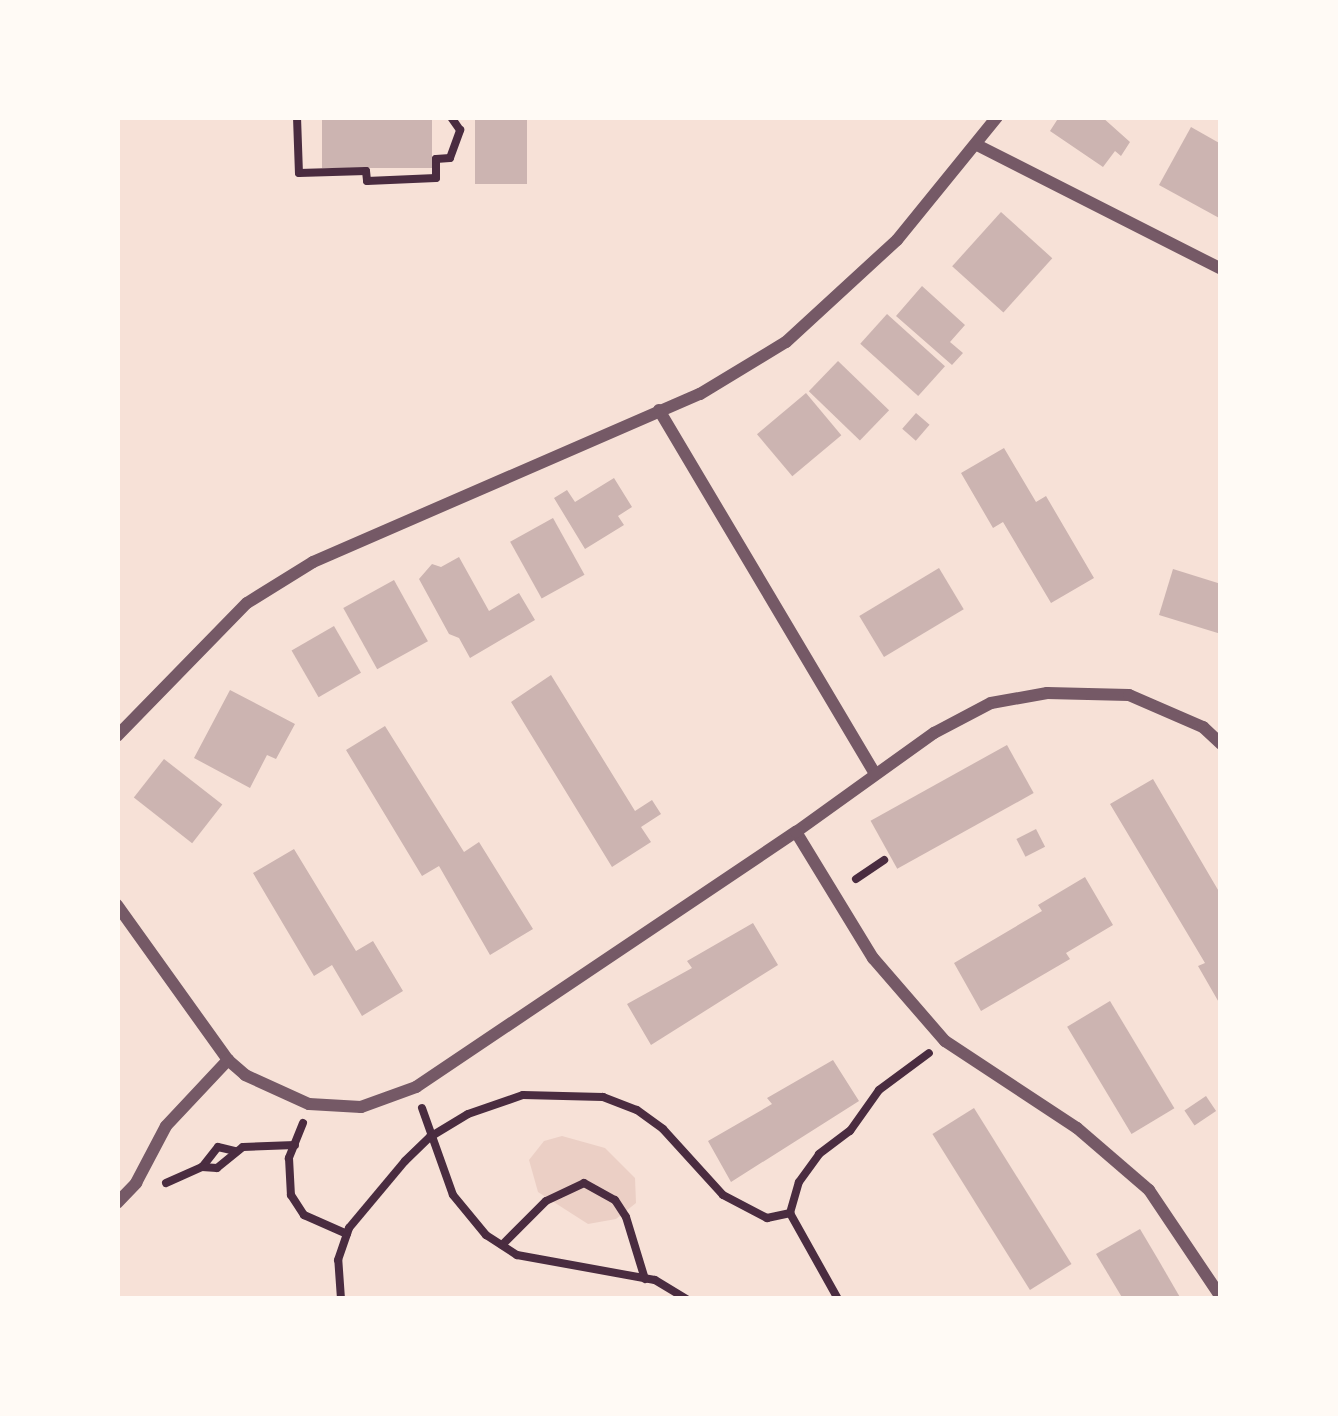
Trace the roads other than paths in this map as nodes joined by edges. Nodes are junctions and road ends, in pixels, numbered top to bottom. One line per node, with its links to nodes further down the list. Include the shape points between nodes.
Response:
1 (997, 117): 2 (street)
2 (977, 146): 3 (street); 4 (street, via 842,295 746,368)
3 (1221, 269)
4 (659, 410): 5 (street, via 314,562 247,603); 7 (street)
5 (117, 736)
6 (1221, 743): 7 (street, via 1129,695 1047,693 991,704)
7 (875, 774): 8 (street)
8 (796, 832): 10 (street, via 416,1087 361,1107 309,1104); 12 (street, via 873,958 945,1041 1077,1128 1149,1190)
9 (117, 905): 10 (street)
10 (228, 1060): 11 (street, via 166,1126)
11 (117, 1203)
12 (1221, 1297)

